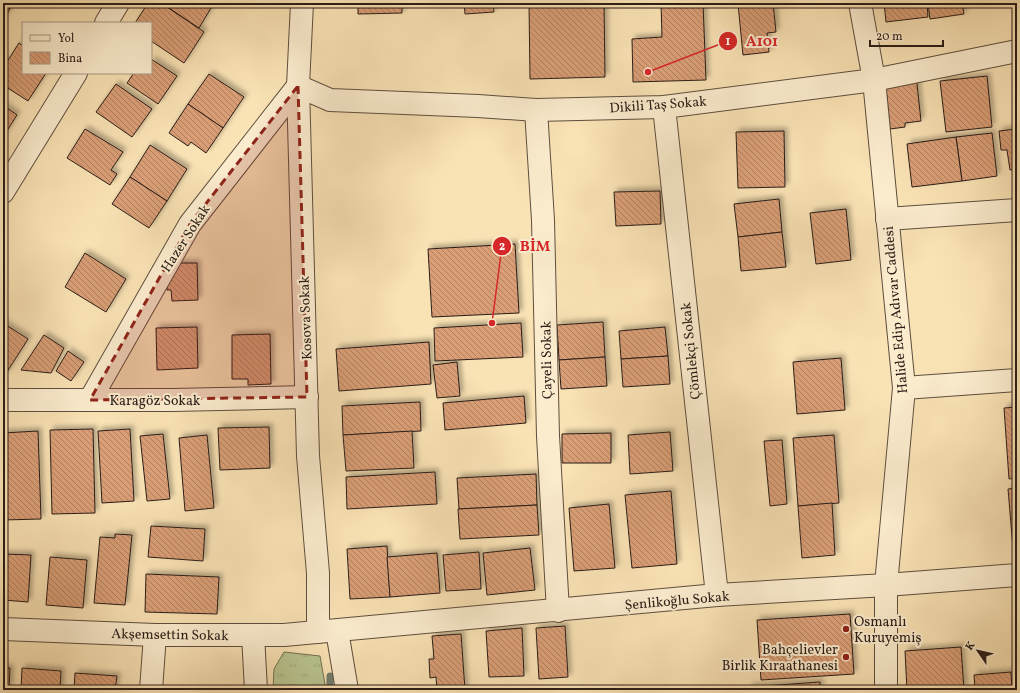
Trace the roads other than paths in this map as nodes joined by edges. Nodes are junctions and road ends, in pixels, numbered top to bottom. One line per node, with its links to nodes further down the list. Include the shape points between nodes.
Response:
1 (118, 3): 4 (street)
2 (302, 3): 8 (street, Kosova Sokak)
3 (860, 3): 7 (street, Halide Edip Adıvar Caddesi)
4 (107, 22)
5 (1017, 51): 7 (street, Dikili Taş Sokak)
6 (75, 74): 11 (street)
7 (874, 80): 9 (street, Dikili Taş Sokak); 13 (street, Halide Edip Adıvar Caddesi)
8 (298, 86): 10 (street, Dikili Taş Sokak, via 330,100); 16 (street, Kosova Sokak); 18 (street, Hazer Sokak, via 190,224)
9 (664, 107): 10 (street, Dikili Taş Sokak); 21 (street, Çömlekçi Sokak)
10 (536, 110): 22 (street, Çayeli Sokak, via 543,220 548,436)
11 (3, 192)
12 (1017, 210): 13 (street)
13 (887, 219): 15 (street, Halide Edip Adıvar Caddesi)
14 (1017, 380): 15 (street)
15 (904, 388): 20 (street, Halide Edip Adıvar Caddesi)
16 (307, 397): 18 (street, Karagöz Sokak); 24 (street, Kosova Sokak, via 308,456 318,573)
17 (3, 400): 18 (street, Karagöz Sokak)
18 (90, 400)
19 (1017, 575): 20 (street, Şenlikoğlu Sokak)
20 (886, 585): 21 (street, Şenlikoğlu Sokak); 30 (street, Halide Edip Adıvar Caddesi)
21 (717, 595): 22 (street, Şenlikoğlu Sokak)
22 (558, 611): 24 (street, Şenlikoğlu Sokak)
23 (3, 628): 25 (street, Akşemsettin Sokak)
24 (328, 631): 26 (street, Akşemsettin Sokak); 29 (street, Kosova Sokak)
25 (155, 635): 26 (street, Akşemsettin Sokak); 27 (street)
26 (253, 635): 28 (street)
27 (151, 690)
28 (256, 690)
29 (347, 690)
30 (886, 690)

